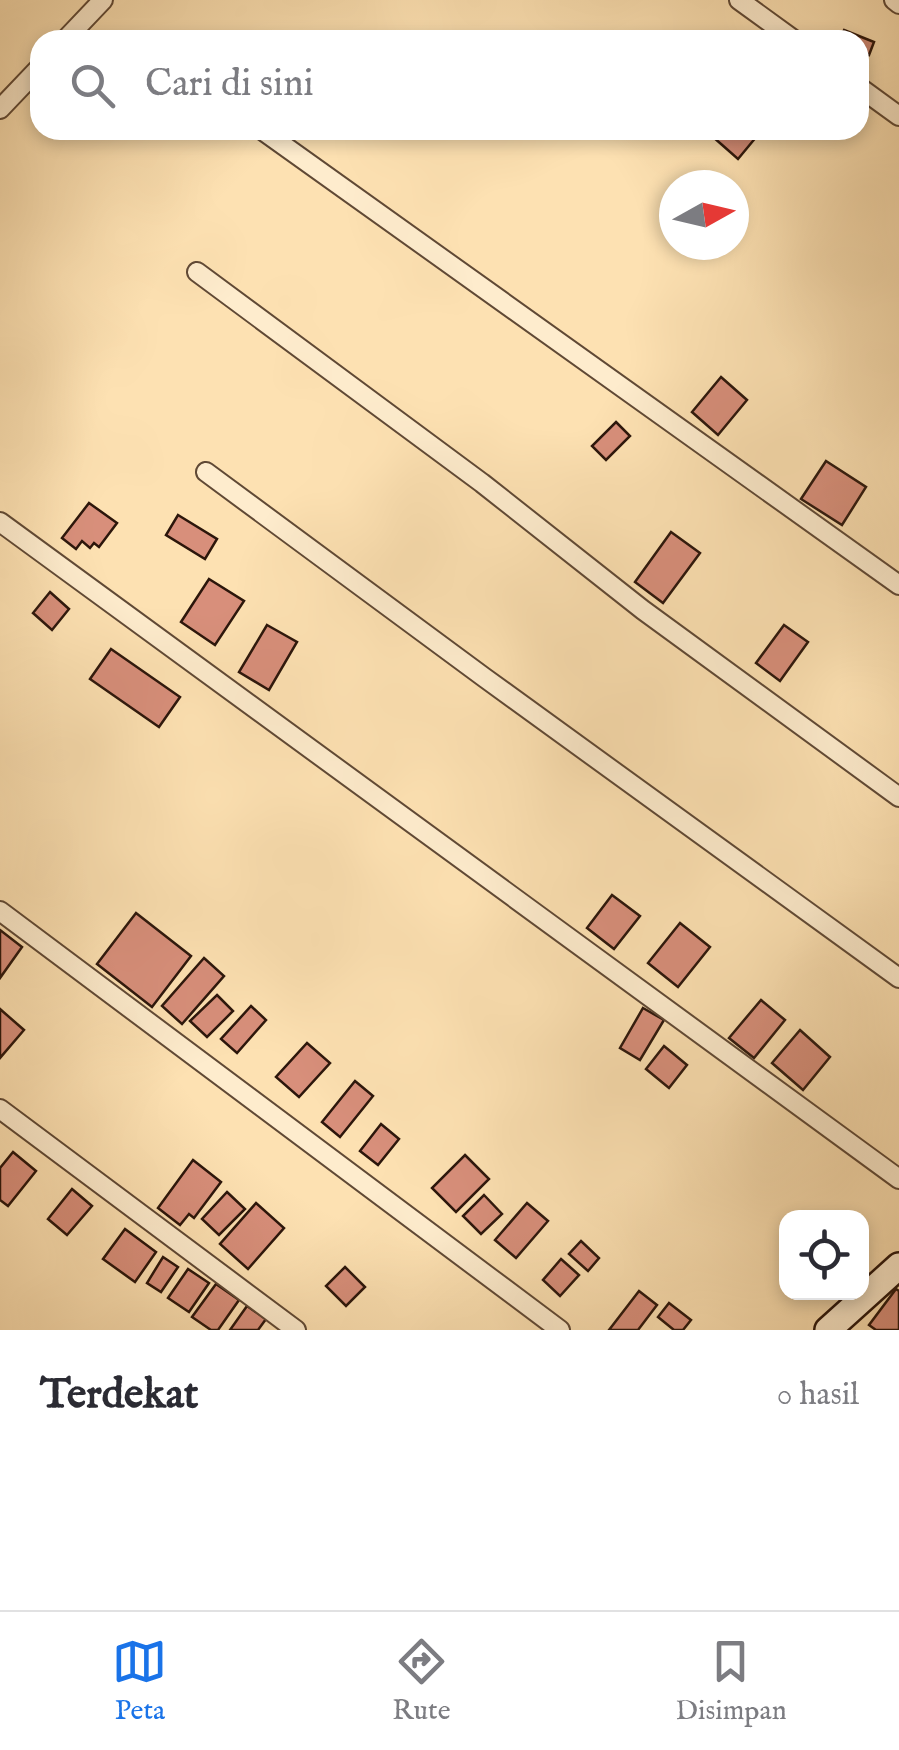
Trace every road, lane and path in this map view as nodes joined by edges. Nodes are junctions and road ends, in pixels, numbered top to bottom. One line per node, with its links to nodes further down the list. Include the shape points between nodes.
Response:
1 (103, 0): 3 (street)
2 (740, 0): 4 (street)
3 (74, 30)
4 (780, 30)
5 (30, 78): 7 (street)
6 (869, 94): 8 (street)
7 (0, 109)
8 (899, 116)
9 (276, 140): 13 (street)
10 (197, 272): 14 (street)
11 (206, 472): 16 (street)
12 (0, 522): 18 (street)
13 (899, 585)
14 (899, 796)
15 (0, 911): 21 (street)
16 (899, 978)
17 (0, 1109): 20 (street)
18 (899, 1179)
19 (896, 1275): 22 (street)
20 (296, 1330)
21 (560, 1330)
22 (828, 1330)

